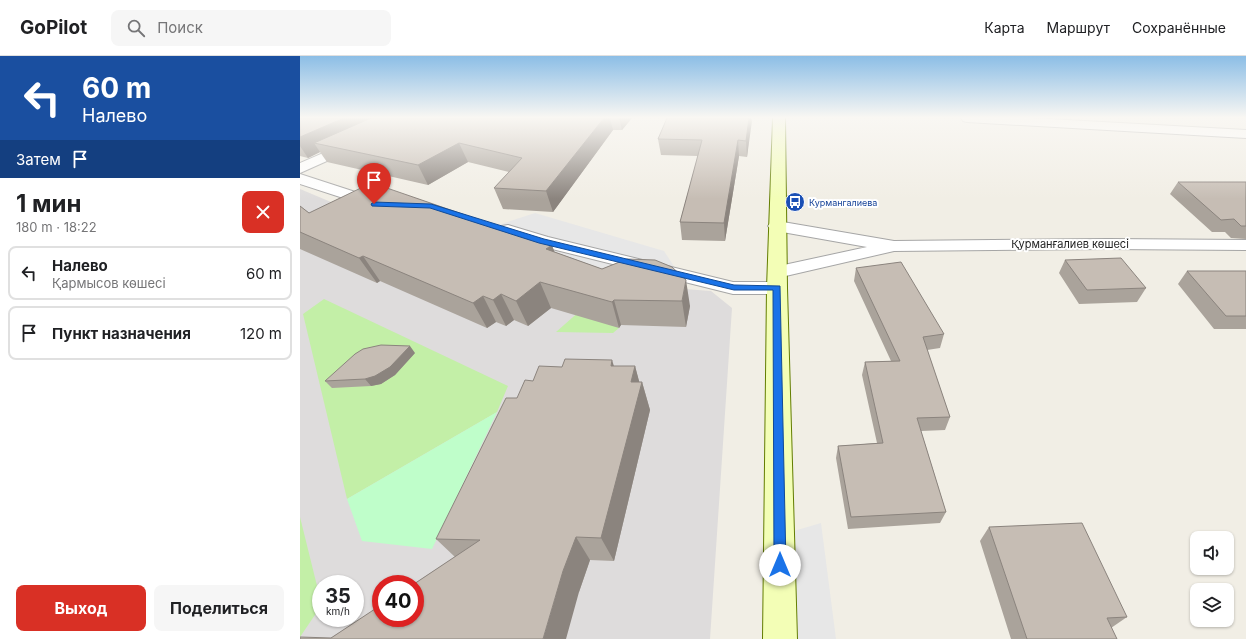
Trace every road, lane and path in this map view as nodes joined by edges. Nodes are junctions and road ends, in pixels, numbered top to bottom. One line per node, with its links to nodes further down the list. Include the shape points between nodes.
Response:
1 (349, 145): 3 (street)
2 (778, 145): 7 (street)
3 (300, 169)
4 (300, 179): 5 (street, via 374,204)
5 (396, 205)
6 (495, 226): 10 (street, via 542,241 734,288)
7 (777, 226): 9 (street); 10 (street)
8 (1246, 245): 9 (street, Қурманғалиев көшесі)
9 (894, 246): 10 (street)
10 (777, 280): 11 (street)
11 (780, 639)

